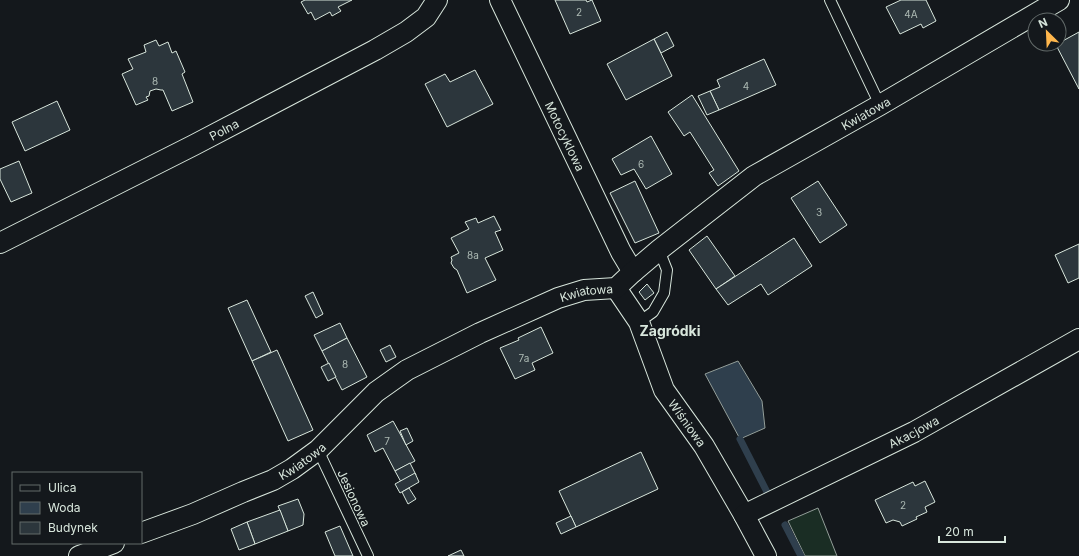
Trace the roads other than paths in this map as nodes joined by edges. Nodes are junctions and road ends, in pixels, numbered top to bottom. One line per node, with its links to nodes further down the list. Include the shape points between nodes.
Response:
1 (437, 0): 6 (street, Polna, via 426,17 375,50)
2 (500, 0): 8 (street, Motocyklowa)
3 (830, 0): 5 (lane)
4 (1059, 0): 5 (street, Kwiatowa)
5 (880, 105): 7 (street, Kwiatowa, via 754,176)
6 (0, 244)
7 (659, 250): 8 (street, Kwiatowa); 10 (lane, via 667,270 664,293 653,312)
8 (633, 272): 9 (street, Kwiatowa)
9 (616, 288): 10 (street, Wiśniowa); 12 (street, Kwiatowa, via 584,290 558,298 407,370 376,392)
10 (639, 322): 13 (street, Wiśniowa, via 664,390 704,446)
11 (1079, 338): 13 (street, Akacjowa, via 914,432)
12 (318, 450): 14 (street, Kwiatowa, via 273,480); 17 (lane, Jesionowa)
13 (744, 515): 18 (street, Wiśniowa)
14 (142, 533)
15 (111, 544): 16 (street)
16 (79, 556)
17 (368, 556)
18 (766, 556)

